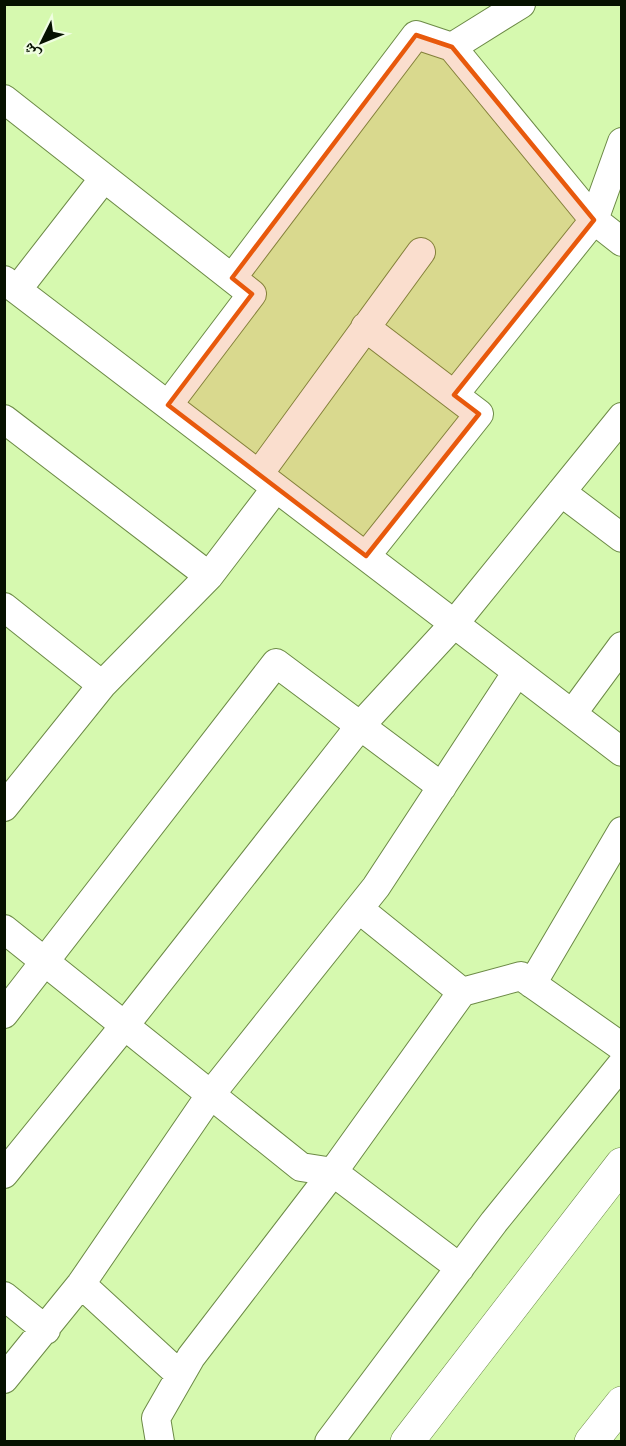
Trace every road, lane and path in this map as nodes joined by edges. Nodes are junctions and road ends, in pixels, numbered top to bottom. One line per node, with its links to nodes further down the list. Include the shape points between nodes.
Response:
1 (521, 4): 2 (street)
2 (452, 46): 6 (street); 9 (street, via 416,35)
3 (4, 99): 5 (street)
4 (621, 142): 6 (street)
5 (104, 178): 9 (street); 10 (street)
6 (594, 220): 7 (street); 12 (street)
7 (621, 242)
8 (421, 252): 11 (street)
9 (232, 278): 13 (street, via 252,294)
10 (11, 285): 13 (street)
11 (364, 327): 12 (street); 16 (street)
12 (454, 395): 19 (street, via 478,414)
13 (168, 405): 16 (street)
14 (621, 417): 17 (street)
15 (4, 419): 20 (street)
16 (267, 481): 19 (street); 20 (street)
17 (561, 492): 18 (street); 22 (street)
18 (621, 538)
19 (366, 556): 22 (street)
20 (209, 576): 25 (street)
21 (4, 607): 25 (street)
22 (454, 624): 24 (street); 27 (street)
23 (621, 646): 26 (street)
24 (517, 672): 26 (street); 29 (street)
25 (102, 685): 30 (street)
26 (572, 714): 28 (street)
27 (360, 726): 29 (street); 34 (street, via 276,663); 38 (street)
28 (621, 752)
29 (442, 787): 32 (street)
30 (4, 807)
31 (621, 831): 35 (street)
32 (359, 909): 36 (street); 41 (street)
33 (4, 929): 34 (street)
34 (46, 961): 37 (street); 38 (street)
35 (532, 984): 36 (street, via 521,976); 39 (street)
36 (462, 992): 44 (street)
37 (4, 1014)
38 (125, 1025): 41 (street); 43 (street)
39 (621, 1047)
40 (621, 1065): 45 (street)
41 (211, 1094): 44 (street, via 301,1167); 46 (street)
42 (621, 1164): 54 (main road)
43 (6, 1169)
44 (333, 1172): 45 (street); 49 (street)
45 (460, 1268): 53 (street)
46 (81, 1284): 48 (street); 49 (street)
47 (4, 1296): 48 (street)
48 (45, 1330): 50 (street)
49 (180, 1375): 52 (street, via 156,1418)
50 (4, 1379)
51 (621, 1403): 55 (main road)
52 (160, 1442)
53 (329, 1442)
54 (407, 1442)
55 (591, 1442)

